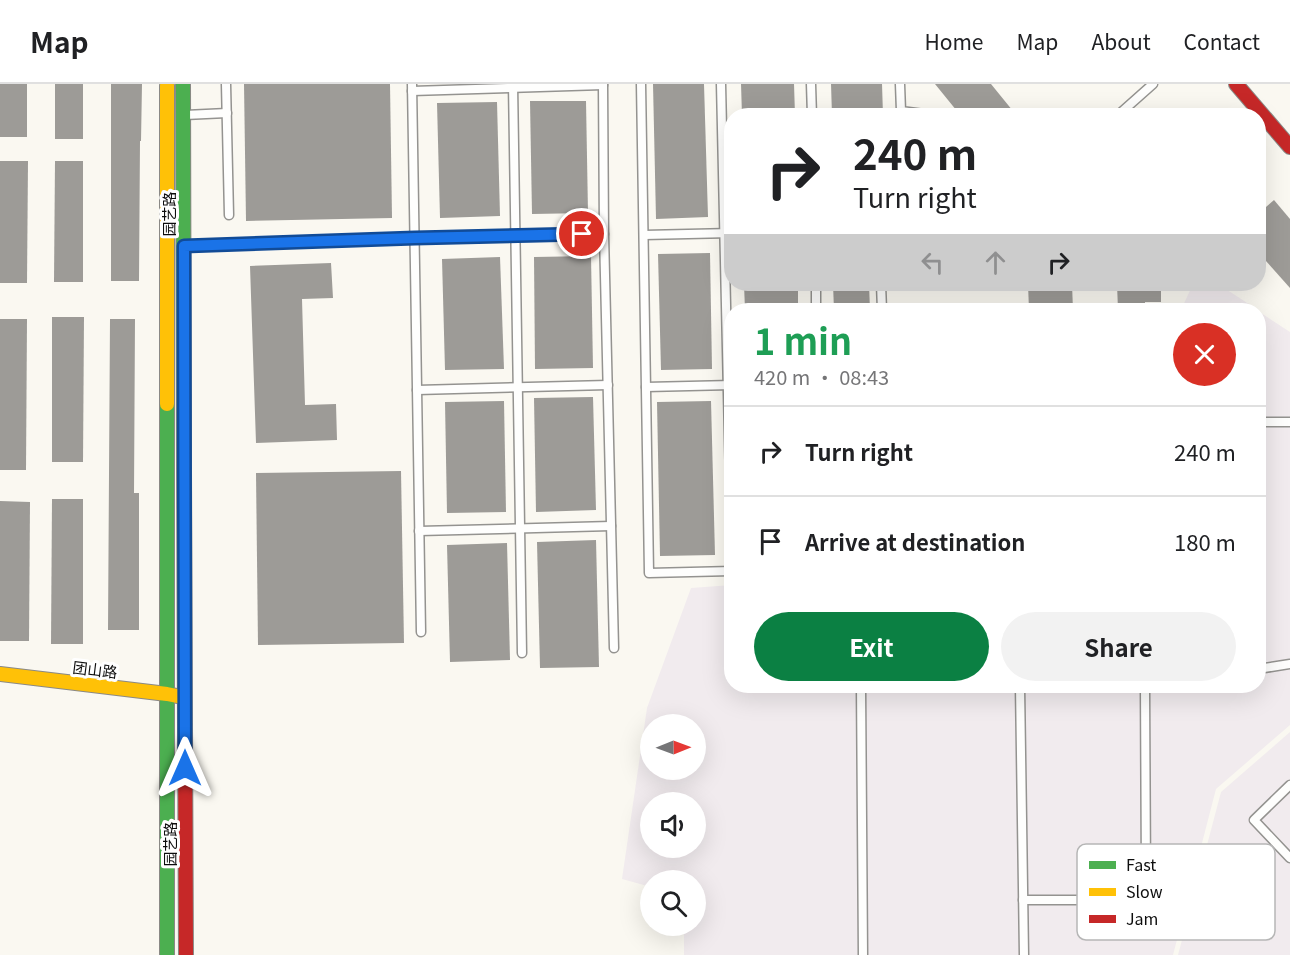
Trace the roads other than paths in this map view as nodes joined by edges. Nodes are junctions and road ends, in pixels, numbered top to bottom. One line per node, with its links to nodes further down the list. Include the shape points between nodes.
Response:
1 (167, 84): 49 (street, 园艺路)
2 (183, 84): 18 (street, 园艺路)
3 (226, 84): 17 (lane)
4 (641, 84): 25 (lane)
5 (721, 84): 21 (lane)
6 (811, 84): 13 (lane)
7 (900, 84): 14 (lane)
8 (1153, 84): 15 (lane)
9 (1236, 84): 16 (street)
10 (603, 85): 11 (lane); 24 (lane)
11 (513, 86): 12 (lane); 26 (lane)
12 (412, 87): 27 (lane)
13 (812, 108)
14 (900, 108)
15 (1126, 108)
16 (1257, 108)
17 (227, 113): 18 (lane); 22 (lane)
18 (184, 115): 28 (street, 园艺路)
19 (1266, 119): 20 (street)
20 (1290, 147)
21 (724, 148)
22 (230, 215)
23 (724, 233): 25 (lane)
24 (604, 234): 26 (lane); 29 (lane)
25 (644, 235): 32 (lane)
26 (515, 236): 27 (lane); 31 (lane)
27 (415, 238): 28 (lane); 33 (lane)
28 (184, 246): 50 (street, 园艺路)
29 (608, 385): 31 (lane); 36 (lane)
30 (724, 385): 32 (lane)
31 (518, 387): 33 (lane); 37 (lane)
32 (646, 387): 39 (lane, via 650,573)
33 (417, 390): 38 (lane)
34 (1266, 422): 35 (lane)
35 (1290, 422)
36 (611, 526): 37 (lane); 41 (lane)
37 (520, 529): 38 (lane); 42 (lane)
38 (420, 531): 40 (lane)
39 (724, 571)
40 (421, 632)
41 (614, 648)
42 (522, 653)
43 (1290, 664): 44 (lane)
44 (1266, 668)
45 (0, 674): 49 (street, 团山路)
46 (861, 693): 58 (lane)
47 (1020, 693): 54 (lane)
48 (1145, 693): 52 (lane)
49 (166, 694): 50 (street, 团山路); 56 (street, 园艺路)
50 (185, 698): 57 (street, 园艺路)
51 (1290, 785): 53 (lane, via 1254,820)
52 (1146, 844)
53 (1290, 858)
54 (1023, 900): 55 (lane); 59 (lane)
55 (1077, 900)
56 (167, 955)
57 (186, 955)
58 (863, 955)
59 (1024, 955)

